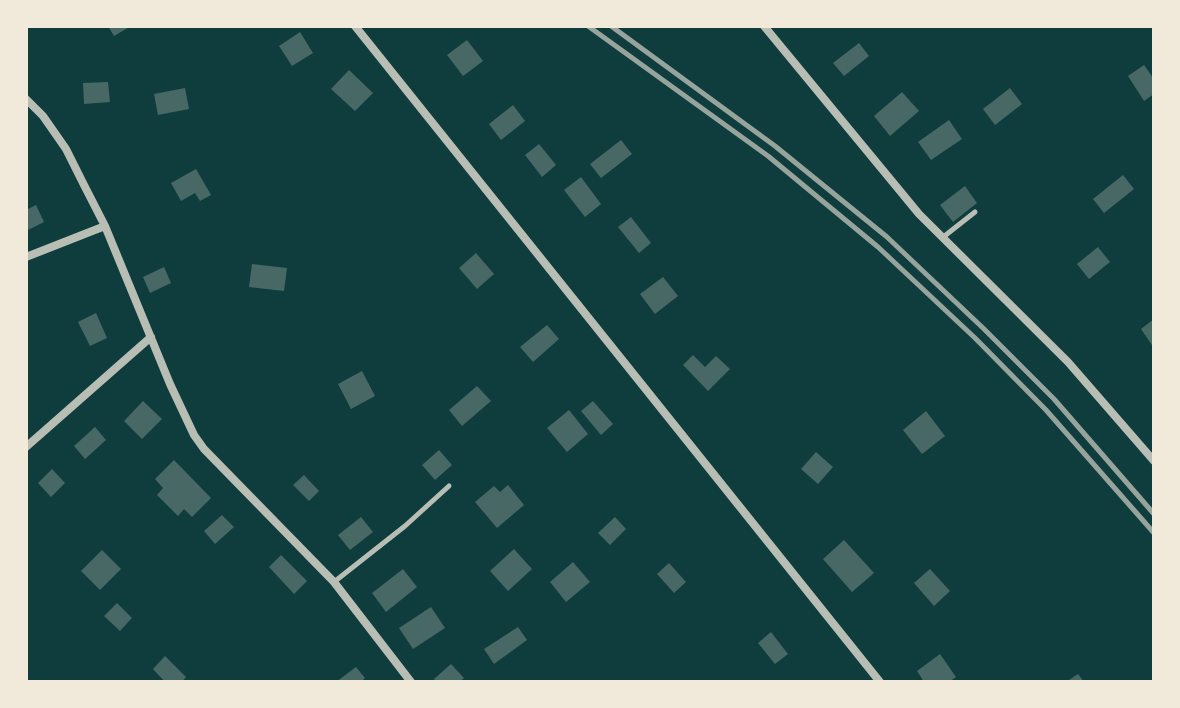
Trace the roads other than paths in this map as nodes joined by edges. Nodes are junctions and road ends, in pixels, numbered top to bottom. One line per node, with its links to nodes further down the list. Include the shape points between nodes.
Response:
1 (355, 26): 14 (street)
2 (764, 26): 6 (street)
3 (26, 99): 5 (street, via 66,149)
4 (975, 212): 6 (lane)
5 (105, 226): 7 (street); 8 (street)
6 (942, 238): 10 (street, via 1068,362)
7 (26, 257)
8 (151, 337): 9 (street); 12 (street, via 204,449)
9 (26, 447)
10 (1154, 461)
11 (449, 486): 12 (lane)
12 (334, 582): 13 (street)
13 (411, 682)
14 (880, 682)

